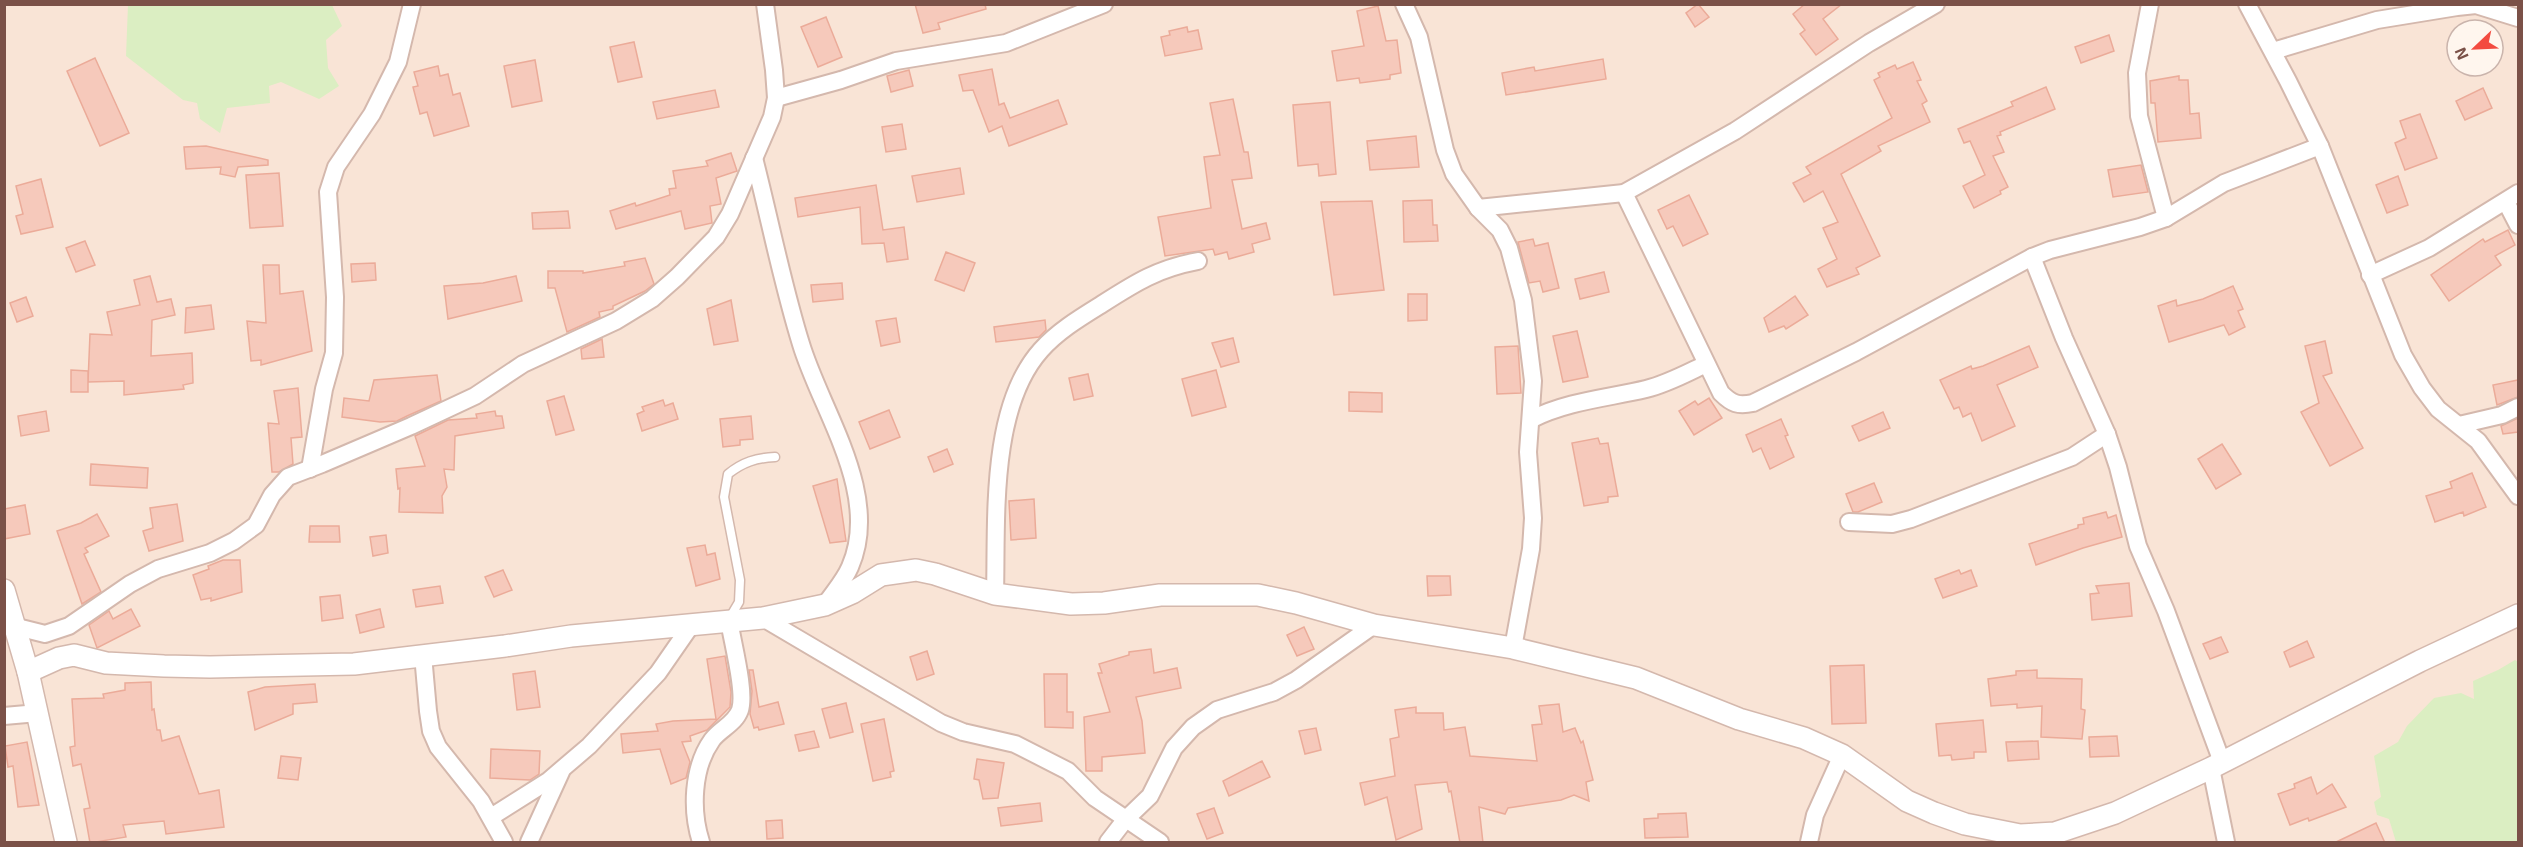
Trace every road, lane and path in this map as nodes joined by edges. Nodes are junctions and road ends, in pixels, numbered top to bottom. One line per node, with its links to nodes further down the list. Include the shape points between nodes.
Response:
1 (412, 4): 27 (street, via 394,72 372,114 336,167 328,192 335,297 334,353)
2 (765, 4): 10 (street)
3 (1104, 4): 10 (street, via 1006,43 896,61)
4 (1404, 4): 15 (street, via 1422,47 1445,150 1454,174)
5 (1936, 4): 13 (street, via 1735,131)
6 (2150, 4): 16 (street, via 2137,73 2139,116)
7 (2247, 4): 9 (street)
8 (2518, 18): 9 (street, via 2476,5 2457,7 2377,20)
9 (2273, 51): 11 (street)
10 (776, 98): 12 (street)
11 (2320, 146): 16 (street, via 2224,183); 20 (street)
12 (754, 158): 27 (street, via 716,237 652,299 616,321 523,364 475,396); 32 (street, via 802,348 834,422 856,495 858,535 850,567)
13 (1624, 193): 15 (street); 21 (street)
14 (2512, 197): 17 (street); 20 (street, via 2429,248)
15 (1478, 208): 23 (street, via 1500,230 1509,248 1523,300 1533,381)
16 (2166, 218): 18 (street)
17 (2518, 225)
18 (2032, 257): 21 (street, via 1753,403 1730,402); 25 (street)
19 (1198, 261): 31 (street, via 1146,276 1062,329 1022,377 1002,442)
20 (2370, 274): 24 (street, via 2403,355 2422,388 2438,409)
21 (1706, 364): 23 (street, via 1648,389 1549,410)
22 (2518, 407): 24 (street)
23 (1532, 418): 39 (street, via 1528,452 1531,549)
24 (2459, 425): 28 (street, via 2478,441)
25 (2107, 434): 29 (street, via 2072,457 1911,519 1892,524); 45 (street, via 2138,546 2166,611)
26 (775, 457): 35 (lane, via 740,464 728,474 724,498 740,580 739,603)
27 (310, 469): 38 (street, via 288,477 272,495 256,525 234,541 158,569 69,626 45,634)
28 (2518, 496)
29 (1850, 522)
30 (4, 590): 38 (street)
31 (995, 594): 32 (street, via 916,570 881,575); 37 (street, via 1071,604 1160,595 1258,595)
32 (825, 606): 34 (street)
33 (2518, 615): 45 (street)
34 (763, 618): 35 (street); 48 (street, via 941,723 1016,744 1068,771)
35 (729, 620): 36 (street); 52 (street, via 742,696 735,719 713,740 701,761 696,804)
36 (692, 624): 40 (street); 46 (street, via 658,674 589,746)
37 (1374, 625): 39 (street); 48 (street, via 1296,680 1274,692 1217,710 1194,727 1174,748 1150,796)
38 (17, 627): 41 (street)
39 (1513, 648): 44 (street, via 1636,678)
40 (423, 655): 41 (street, via 354,664 210,667 106,663 74,655); 47 (street, via 431,731 438,747)
41 (28, 672): 42 (street)
42 (38, 713): 43 (street); 49 (street)
43 (4, 716)
44 (1842, 755): 45 (street, via 1907,801 1965,824 2020,835 2055,833 2086,824); 55 (street, via 1815,814)
45 (2216, 765): 56 (street)
46 (562, 768): 47 (street); 51 (street)
47 (491, 818): 50 (street)
48 (1125, 820): 53 (street); 54 (street)
49 (66, 843)
50 (504, 843)
51 (529, 843)
52 (701, 843)
53 (1108, 843)
54 (1160, 843)
55 (1809, 843)
56 (2226, 843)

